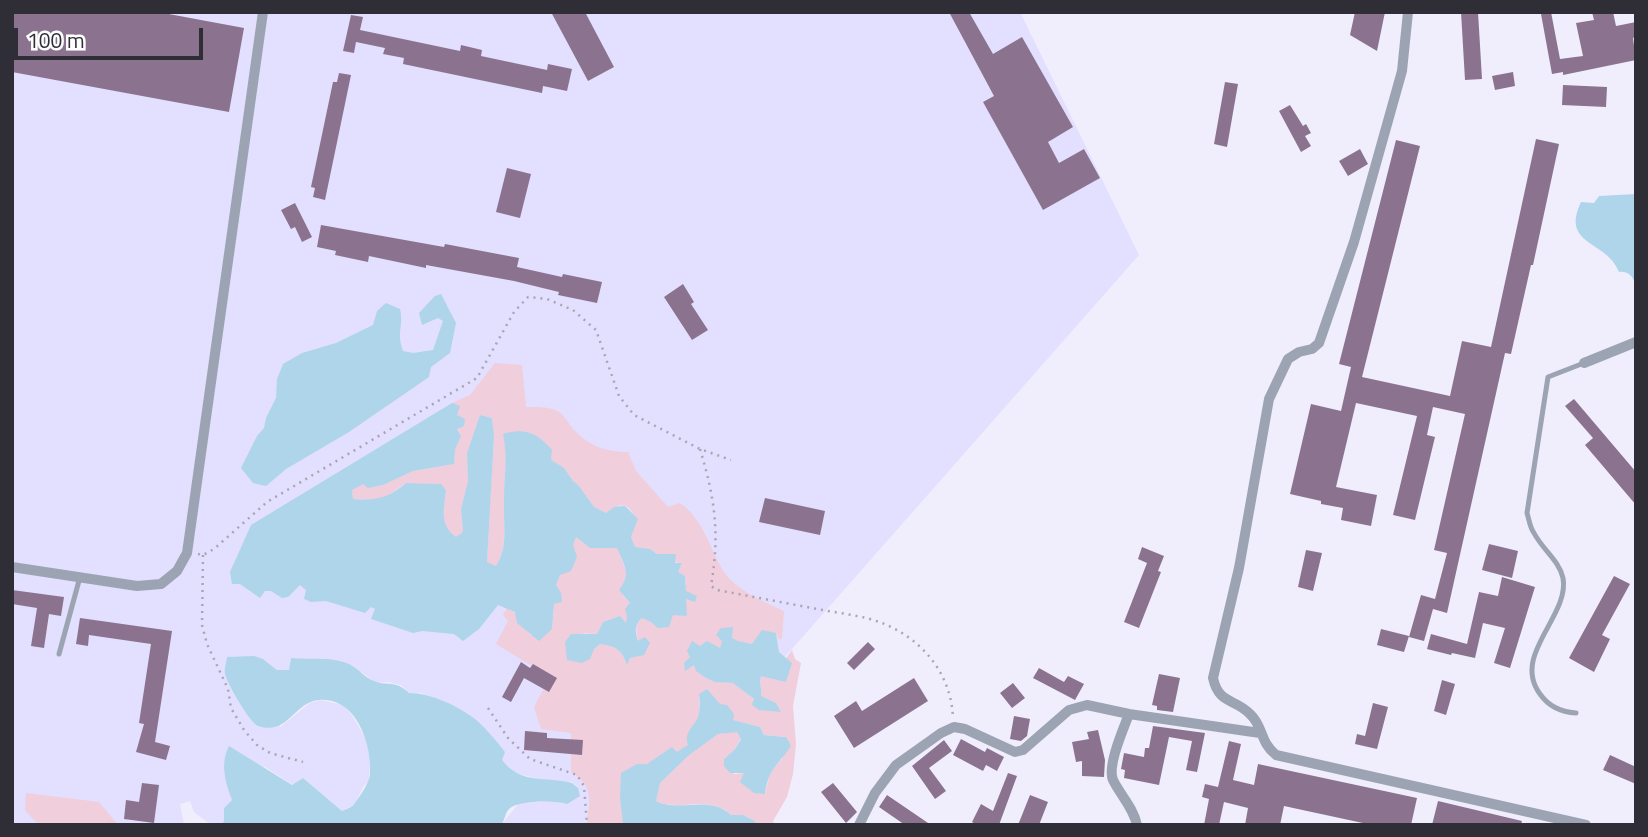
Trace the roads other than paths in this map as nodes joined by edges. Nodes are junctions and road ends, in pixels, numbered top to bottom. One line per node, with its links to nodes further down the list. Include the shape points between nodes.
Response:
1 (263, 12): 6 (street, via 187,553 177,571 161,584 137,586)
2 (1408, 12): 10 (street, via 1402,71 1354,242 1319,343 1288,359 1269,399 1240,568 1213,678 1216,690 1248,711)
3 (1636, 342): 4 (street)
4 (1584, 363): 8 (lane, via 1548,377 1527,513 1533,532 1556,562 1563,580 1560,602 1532,660 1534,687 1546,703)
5 (12, 567): 6 (street)
6 (80, 577): 7 (lane)
7 (59, 654)
8 (1576, 713)
9 (1129, 715): 10 (street); 11 (street, via 1077,706 1015,752 954,727 896,765); 12 (street, via 1111,777 1134,811)
10 (1260, 733): 13 (street, via 1265,746 1276,755)
11 (859, 825)
12 (1137, 825)
13 (1586, 825)

